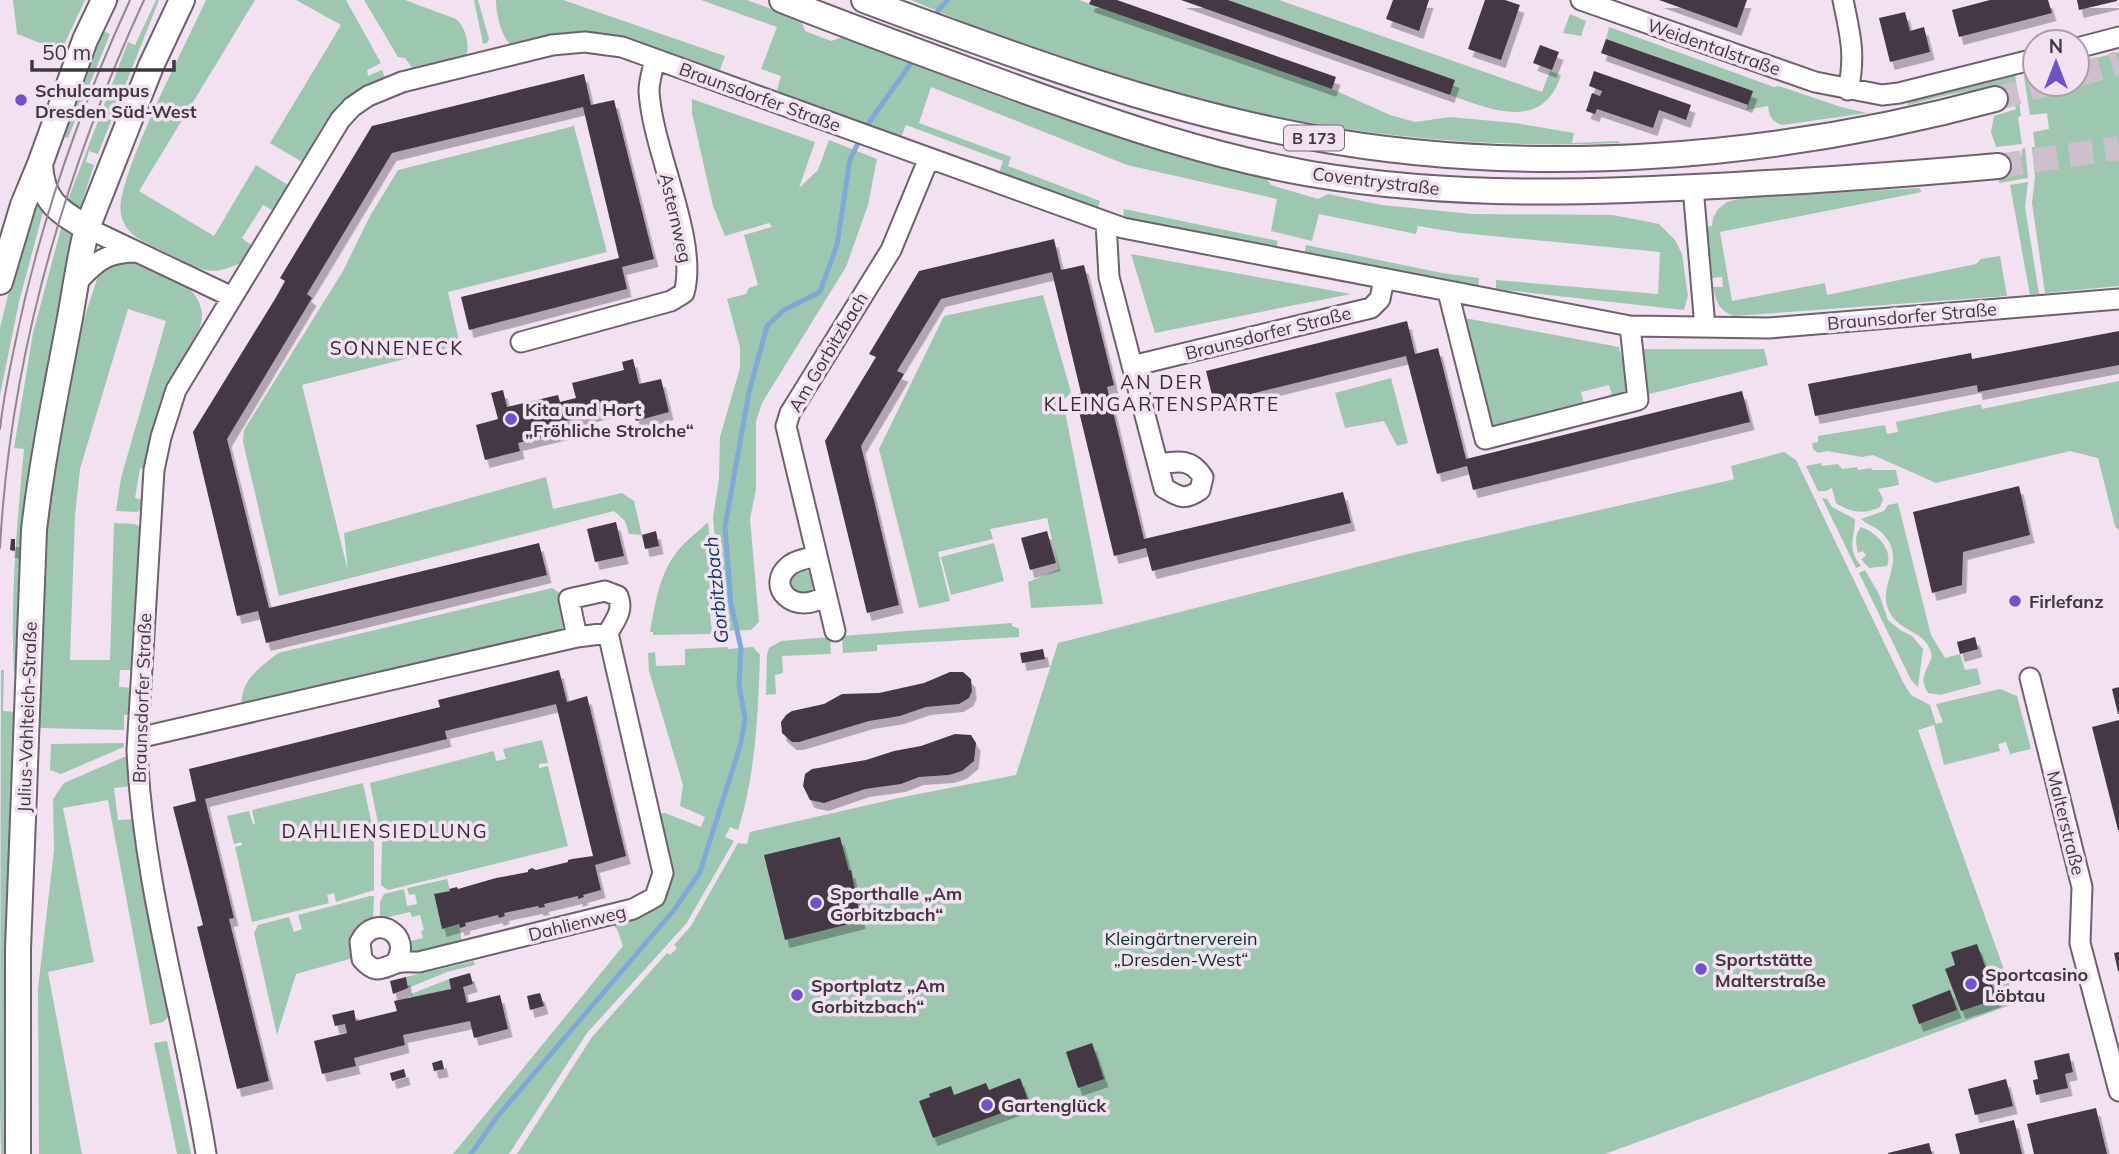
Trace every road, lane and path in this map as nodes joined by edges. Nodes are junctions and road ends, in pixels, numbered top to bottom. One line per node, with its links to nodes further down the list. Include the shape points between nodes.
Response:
1 (104, 0): 15 (main road)
2 (181, 0): 19 (main road, Julius-Vahlteich-Straße)
3 (782, 0): 17 (main road, Coventrystraße / B 173, via 1151,133 1222,155 1308,173 1381,184 1516,193)
4 (864, 0): 13 (main road, Coventrystraße / B 173, via 1156,101 1310,138 1516,158)
5 (1581, 0): 11 (street, Weidentalstraße, via 1762,65)
6 (1843, 0): 11 (street, via 1853,47)
7 (2119, 37): 8 (street)
8 (2091, 44)
9 (655, 59): 14 (street, Braunsdorfer Straße); 25 (street, Braunsdorfer Straße, via 622,47 585,42 552,45 402,82 368,96 340,120); 29 (street, Asternweg, via 649,88 652,115 688,266 684,293 671,301)
10 (2021, 62): 11 (street, Weidentalstraße, via 1899,93)
11 (1848, 90)
12 (1995, 99): 13 (main road, Coventrystraße / B 173, via 1858,132)
13 (1691, 152): 17 (main road)
14 (929, 158): 18 (street, Braunsdorfer Straße); 32 (street, Am Gorbitzbach, via 891,250 786,426)
15 (40, 164): 19 (main road, via 51,202); 22 (main road)
16 (1998, 166): 17 (main road, Coventrystraße / B 173)
17 (1693, 187): 28 (street)
18 (1106, 222): 21 (street, Braunsdorfer Straße); 30 (street, via 1109,277)
19 (87, 228): 20 (street); 23 (main road, Julius-Vahlteich-Straße)
20 (138, 252): 23 (street, via 116,252 95,263); 25 (street)
21 (1384, 279): 24 (street, Braunsdorfer Straße); 30 (street, Braunsdorfer Straße, via 1380,299 1371,308)
22 (0, 282)
23 (76, 283): 41 (main road, Julius-Vahlteich-Straße, via 34,530 18,949)
24 (1448, 292): 27 (street, Braunsdorfer Straße); 27 (street, via 1485,439 1638,400)
25 (232, 297): 38 (street, Braunsdorfer Straße, via 176,390 153,470)
26 (2119, 299): 28 (street, Braunsdorfer Straße, via 1769,328)
27 (1630, 326): 28 (street, Braunsdorfer Straße)
28 (1706, 327)
29 (521, 342)
30 (1132, 366): 31 (street)
31 (1158, 464)
32 (817, 556): 33 (street, Am Gorbitzbach); 33 (street, via 791,564 782,573 780,586 794,603 807,604)
33 (826, 595): 34 (street, Am Gorbitzbach)
34 (835, 631)
35 (608, 633): 36 (street); 36 (street, via 622,605 618,596 605,590 569,599); 39 (street, Dahlienweg, via 663,873 655,897 624,912 419,962)
36 (577, 637): 38 (street)
37 (2030, 678): 40 (street, Malterstraße, via 2082,887 2080,943)
38 (138, 738): 42 (street, Braunsdorfer Straße, via 147,855)
39 (395, 963)
40 (2119, 1091)
41 (18, 1154)
42 (206, 1154)

